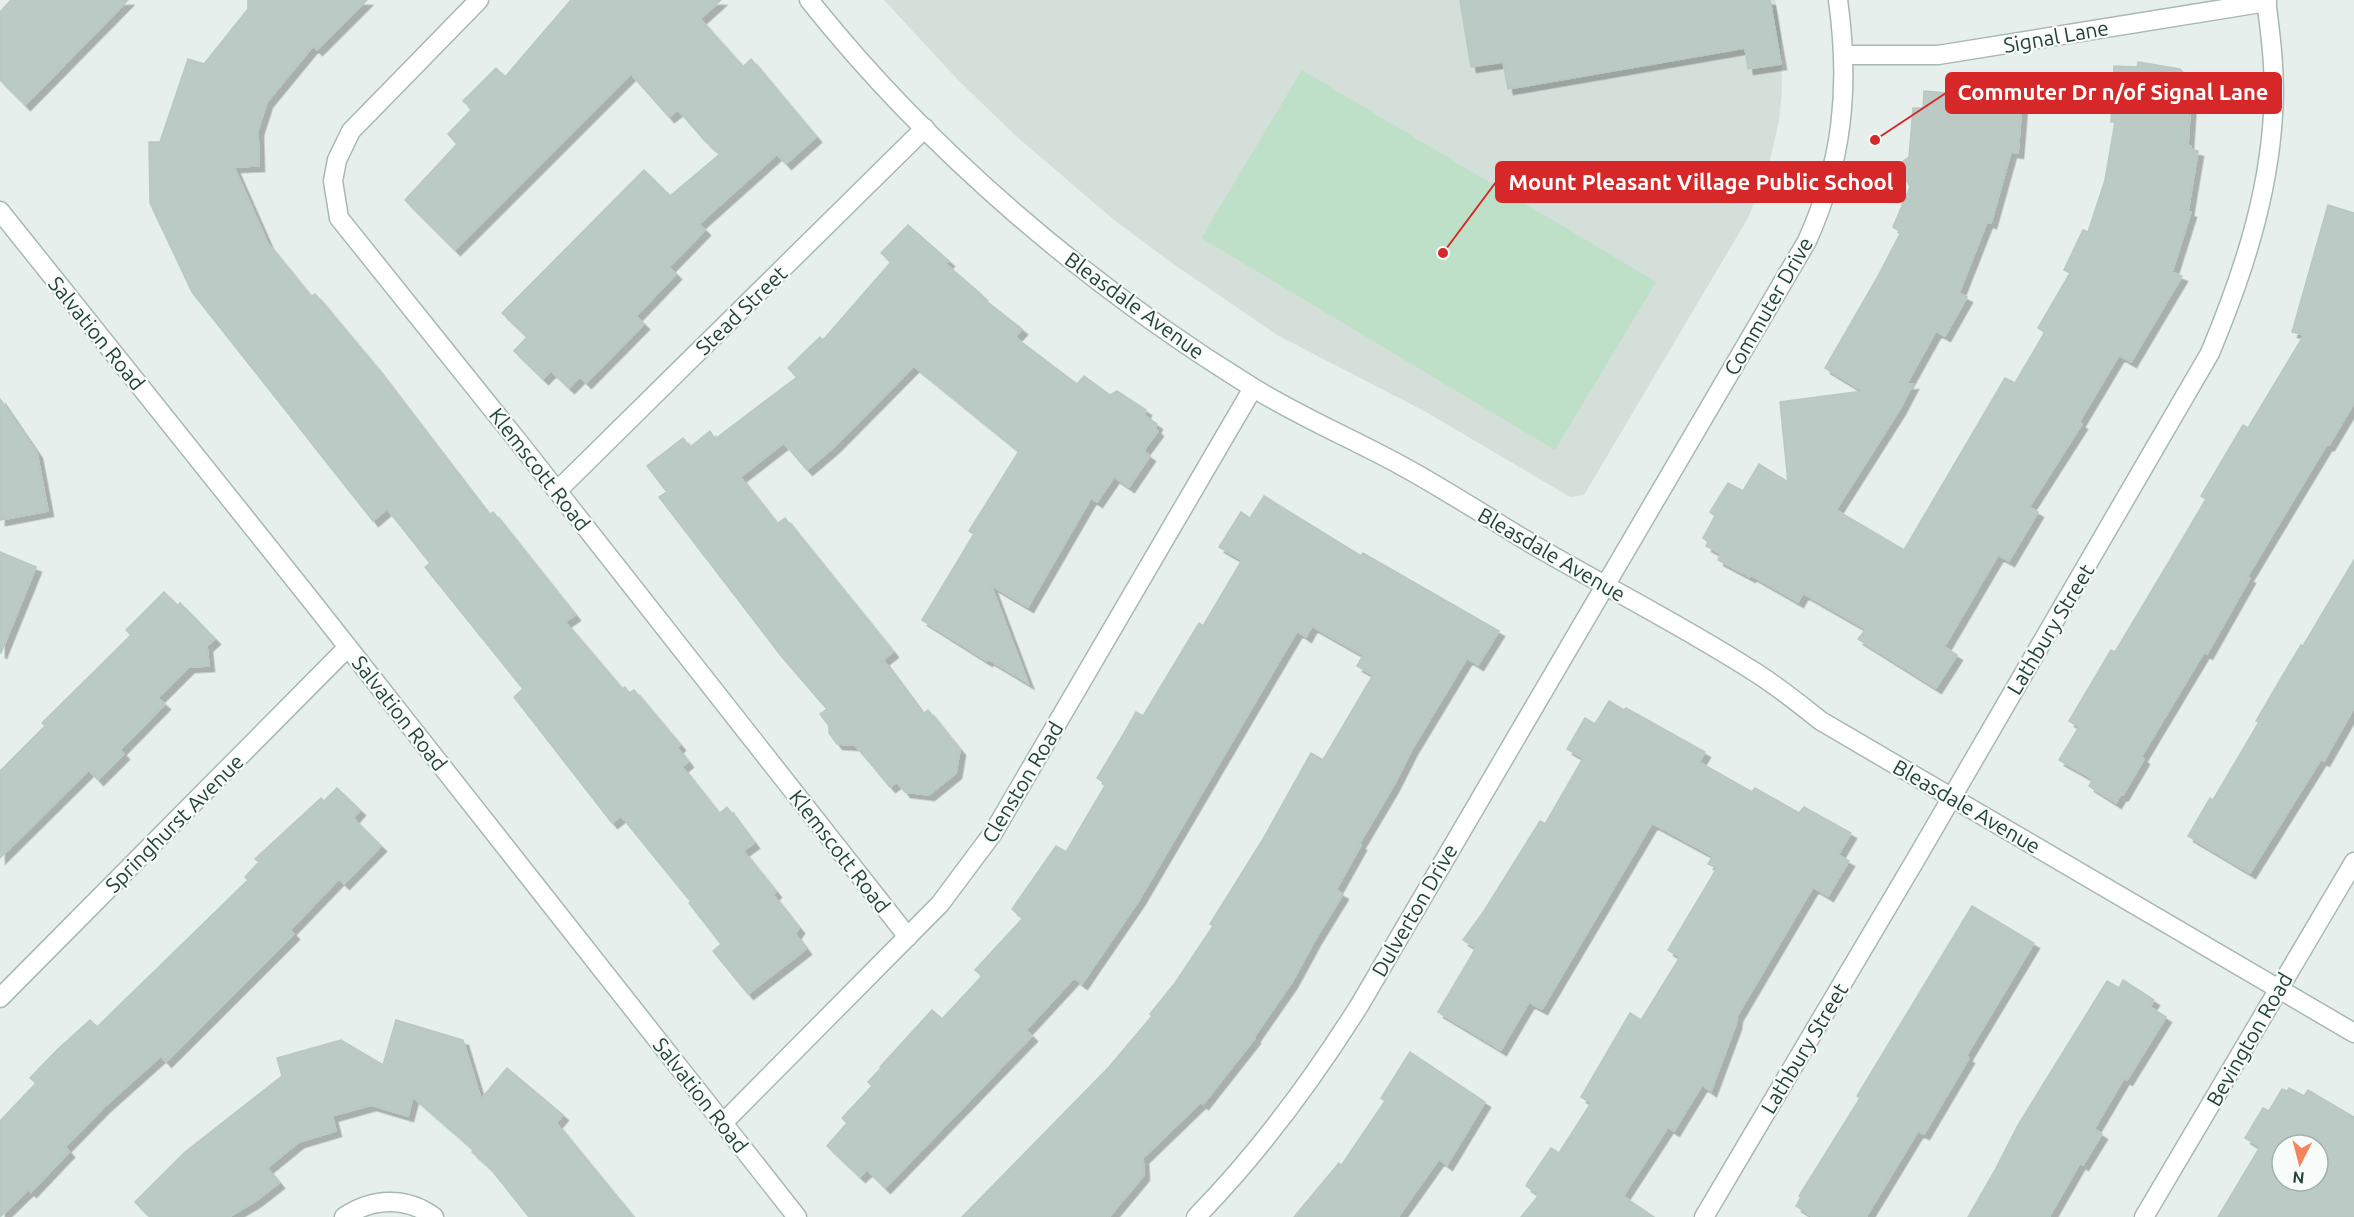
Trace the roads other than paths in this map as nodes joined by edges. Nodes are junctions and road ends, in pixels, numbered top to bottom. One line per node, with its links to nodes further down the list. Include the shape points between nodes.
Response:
1 (479, 0): 9 (street, Klemscott Road, via 351,130 337,160 333,182 339,218)
2 (808, 0): 6 (street, Bleasdale Avenue)
3 (1838, 0): 5 (street, Commuter Drive)
4 (2266, 1): 5 (street, Signal Lane, via 1938,55); 12 (street, Lathbury Street, via 2273,113 2267,174 2254,234 2233,299 2210,353 2172,422)
5 (1844, 55): 10 (street, Commuter Drive, via 1844,99 1836,157 1815,223)
6 (925, 129): 8 (street, Bleasdale Avenue, via 1071,260); 9 (street, Stead Street)
7 (0, 212): 11 (street, Salvation Road)
8 (1253, 388): 10 (street, Bleasdale Avenue, via 1404,467); 14 (street, Clenston Road, via 993,833 940,904)
9 (556, 491): 14 (street, Klemscott Road)
10 (1606, 585): 12 (street, Bleasdale Avenue, via 1753,670 1821,721); 22 (street, Dulverton Drive, via 1320,1067 1232,1180)
11 (348, 647): 16 (street, Springhurst Avenue); 18 (street, Salvation Road)
12 (1952, 797): 15 (street, Bleasdale Avenue); 23 (street, Lathbury Street)
13 (2354, 862): 15 (street, Bevington Road)
14 (908, 937): 18 (street, Clenston Road)
15 (2279, 988): 17 (street, Bleasdale Avenue); 24 (street, Bevington Road)
16 (0, 998)
17 (2354, 1033)
18 (723, 1123): 21 (street, Salvation Road)
19 (344, 1217): 20 (street, via 357,1208 390,1201 410,1204)
20 (434, 1217)
21 (797, 1217)
22 (1196, 1217)
23 (1704, 1217)
24 (2144, 1217)

